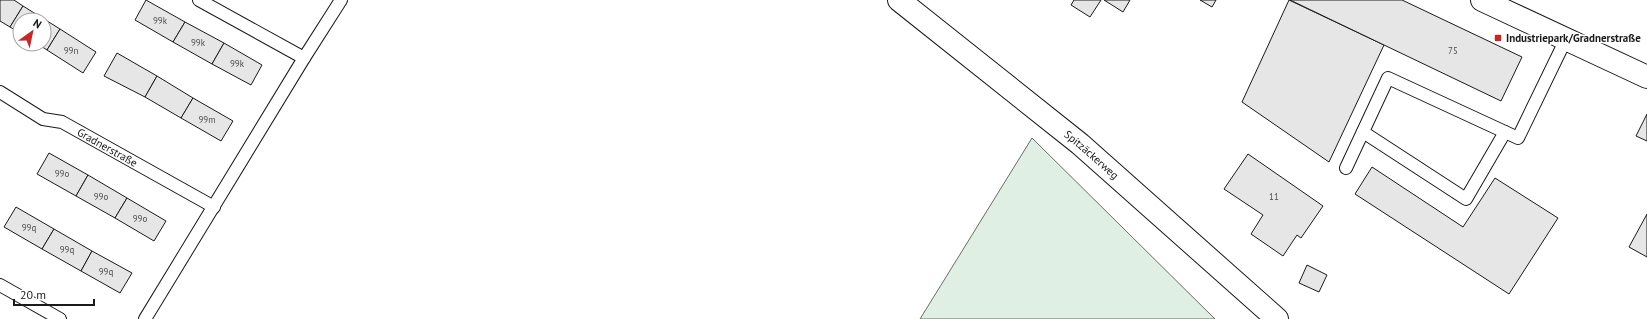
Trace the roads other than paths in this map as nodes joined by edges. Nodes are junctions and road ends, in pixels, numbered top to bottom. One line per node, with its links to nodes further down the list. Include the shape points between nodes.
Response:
1 (199, 0): 6 (lane)
2 (341, 0): 6 (lane)
3 (899, 0): 16 (street, Spitzäckerweg, via 1080,144)
4 (1482, 0): 5 (street)
5 (1566, 39): 7 (street); 10 (lane, via 1518,138)
6 (304, 58): 12 (lane)
7 (1647, 76)
8 (0, 92): 12 (lane, Gradnerstraße, via 43,119 62,122)
9 (1363, 132): 10 (lane, via 1388,78); 10 (lane, via 1466,199); 11 (lane)
10 (1505, 132)
11 (1346, 168)
12 (214, 207): 15 (lane)
13 (0, 285): 14 (lane)
14 (60, 319)
15 (145, 319)
16 (1277, 319)

